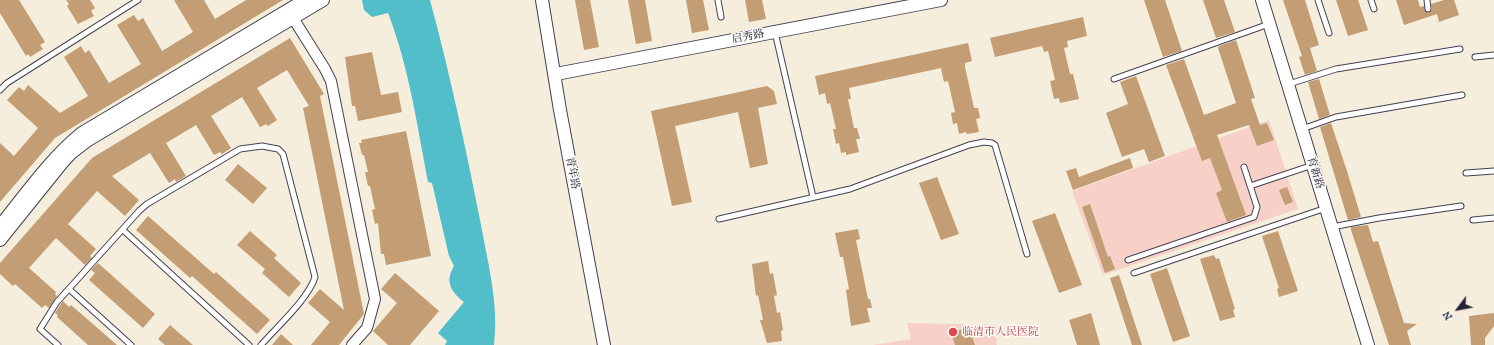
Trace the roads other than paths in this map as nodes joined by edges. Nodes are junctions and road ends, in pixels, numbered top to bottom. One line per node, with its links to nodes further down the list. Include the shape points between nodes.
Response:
1 (138, 0): 24 (lane)
2 (305, 0): 38 (street, via 82,133 54,158)
3 (323, 0): 13 (street)
4 (542, 0): 21 (street, 青年路)
5 (718, 0): 14 (lane)
6 (941, 0): 16 (street, 启秀路)
7 (1262, 0): 15 (street, 育新路)
8 (1318, 0): 17 (lane)
9 (1371, 0): 11 (lane)
10 (1427, 0): 12 (lane)
11 (1374, 9)
12 (1428, 10)
13 (293, 18): 41 (street, via 88,140 61,164); 50 (street, via 331,81 375,299 366,328)
14 (721, 18)
15 (1270, 24): 22 (lane); 23 (street, 育新路)
16 (775, 32): 21 (street, 启秀路); 32 (lane)
17 (1329, 33)
18 (1460, 49): 23 (lane, via 1336,69)
19 (1494, 55): 20 (lane)
20 (1475, 57)
21 (556, 74): 51 (street, 青年路, via 560,110)
22 (1114, 79)
23 (1288, 84): 26 (street, 育新路)
24 (0, 90)
25 (1462, 95): 26 (lane, via 1336,117)
26 (1302, 129): 27 (street, 育新路)
27 (1313, 165): 31 (lane); 34 (street, 育新路)
28 (1244, 167): 31 (lane)
29 (1494, 171): 30 (lane)
30 (1466, 173)
31 (1250, 186): 43 (lane, via 1257,207 1251,219)
32 (813, 197): 36 (lane); 42 (lane, via 850,189 969,145 992,143 995,145)
33 (1461, 206): 39 (lane)
34 (1326, 208): 39 (street, 育新路); 44 (lane)
35 (1494, 218): 37 (lane)
36 (719, 219)
37 (1473, 220)
38 (0, 226)
39 (1332, 227): 52 (street, 育新路)
40 (123, 230): 45 (lane); 48 (lane); 49 (lane, via 147,204 240,150 262,146 278,149 283,154 315,277 304,296)
41 (0, 240)
42 (1027, 254)
43 (1128, 260)
44 (1134, 273)
45 (68, 290): 46 (lane, via 40,329); 47 (lane)
46 (58, 345)
47 (131, 345)
48 (249, 345)
49 (261, 345)
50 (352, 345)
51 (604, 345)
52 (1368, 345)

